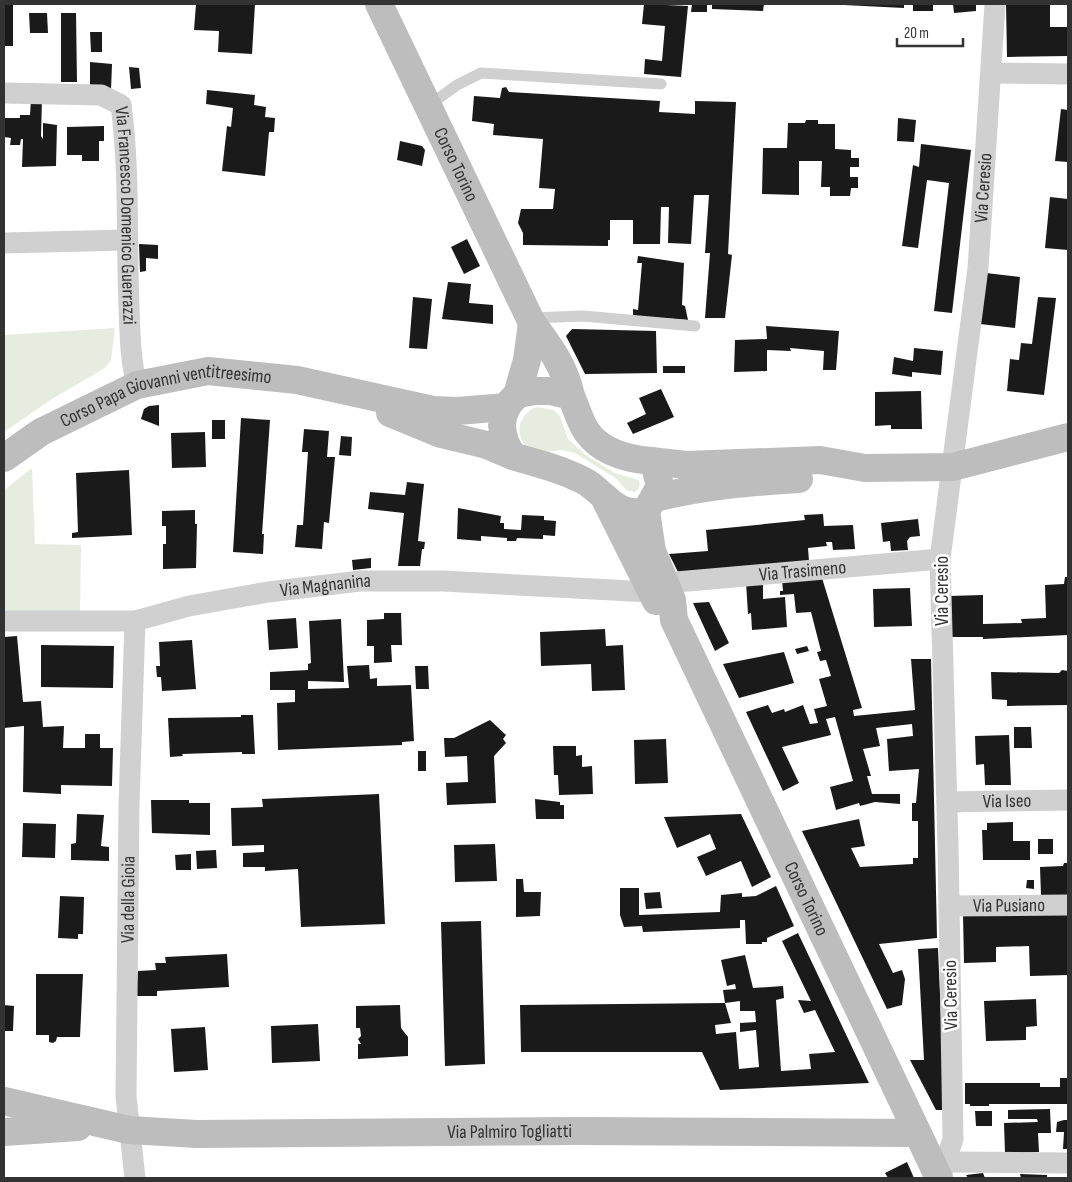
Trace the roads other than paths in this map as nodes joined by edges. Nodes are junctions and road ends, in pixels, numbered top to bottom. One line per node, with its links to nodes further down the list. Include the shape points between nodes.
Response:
1 (379, 4): 7 (main road, Corso Torino)
2 (995, 4): 3 (street, Via Ceresio)
3 (991, 73): 4 (street); 20 (street, Via Ceresio, via 978,268)
4 (1068, 74)
5 (660, 84): 7 (lane, via 481,73)
6 (4, 93): 8 (street, Via Francesco Domenico Guerrazzi, via 101,96 121,105 127,147)
7 (428, 106): 10 (main road, Corso Torino)
8 (126, 240): 9 (street); 12 (street, Via Francesco Domenico Guerrazzi, via 132,363)
9 (4, 243)
10 (531, 321): 11 (lane, via 583,316); 14 (main road, Corso Torino, via 557,356); 15 (main road, via 527,360)
11 (695, 326)
12 (137, 385): 13 (main road, Corso Papa Giovanni ventitreesimo, via 208,371 297,380); 18 (main road, Corso Papa Giovanni ventitreesimo, via 40,432)
13 (336, 389): 15 (main road, Corso Papa Giovanni ventitreesimo, via 433,410 457,411); 17 (main road, Corso Papa Giovanni ventitreesimo, via 441,434 487,445)
14 (571, 396): 15 (main road, Corso Papa Giovanni ventitreesimo, via 535,391); 19 (main road, Corso Torino, via 587,433 601,445 624,457)
15 (512, 401): 17 (main road, via 502,422 501,435)
16 (1068, 437): 20 (main road)
17 (513, 456): 22 (main road, Corso Papa Giovanni ventitreesimo, via 566,473 592,486)
18 (4, 458)
19 (651, 461): 21 (main road, via 686,465 820,460); 23 (main road, Corso Torino, via 660,486)
20 (953, 467): 21 (main road); 24 (street, Via Ceresio)
21 (865, 468): 23 (main road, via 824,478 694,488)
22 (606, 501): 23 (main road, via 638,513); 25 (main road, Corso Torino)
23 (651, 504): 25 (main road, Corso Torino)
24 (940, 559): 25 (street, Via Trasimeno); 29 (street, Via Ceresio)
25 (657, 588): 27 (street, Via Magnanina, via 443,581 360,582 268,592 189,606); 36 (main road, Corso Torino, via 672,600 674,620)
26 (4, 621): 27 (street, Via Magnanina)
27 (135, 621): 34 (street, Via della Gioia, via 129,815 126,1086)
28 (1068, 800): 29 (street, Via Iseo)
29 (947, 802): 31 (street, Via Ceresio)
30 (1068, 905): 31 (street, Via Pusiano)
31 (949, 906): 38 (street, Via Ceresio, via 953,1140)
32 (4, 1101): 33 (main road, Via Palmiro Togliatti)
33 (102, 1125): 34 (main road, Via Palmiro Togliatti); 35 (main road, Via Palmiro Togliatti)
34 (129, 1130): 36 (main road, Via Palmiro Togliatti, via 198,1134 576,1130); 39 (street, Via della Gioia)
35 (4, 1132)
36 (917, 1133): 38 (main road, Corso Torino)
37 (1068, 1164): 38 (street)
38 (942, 1173)
39 (135, 1178)

